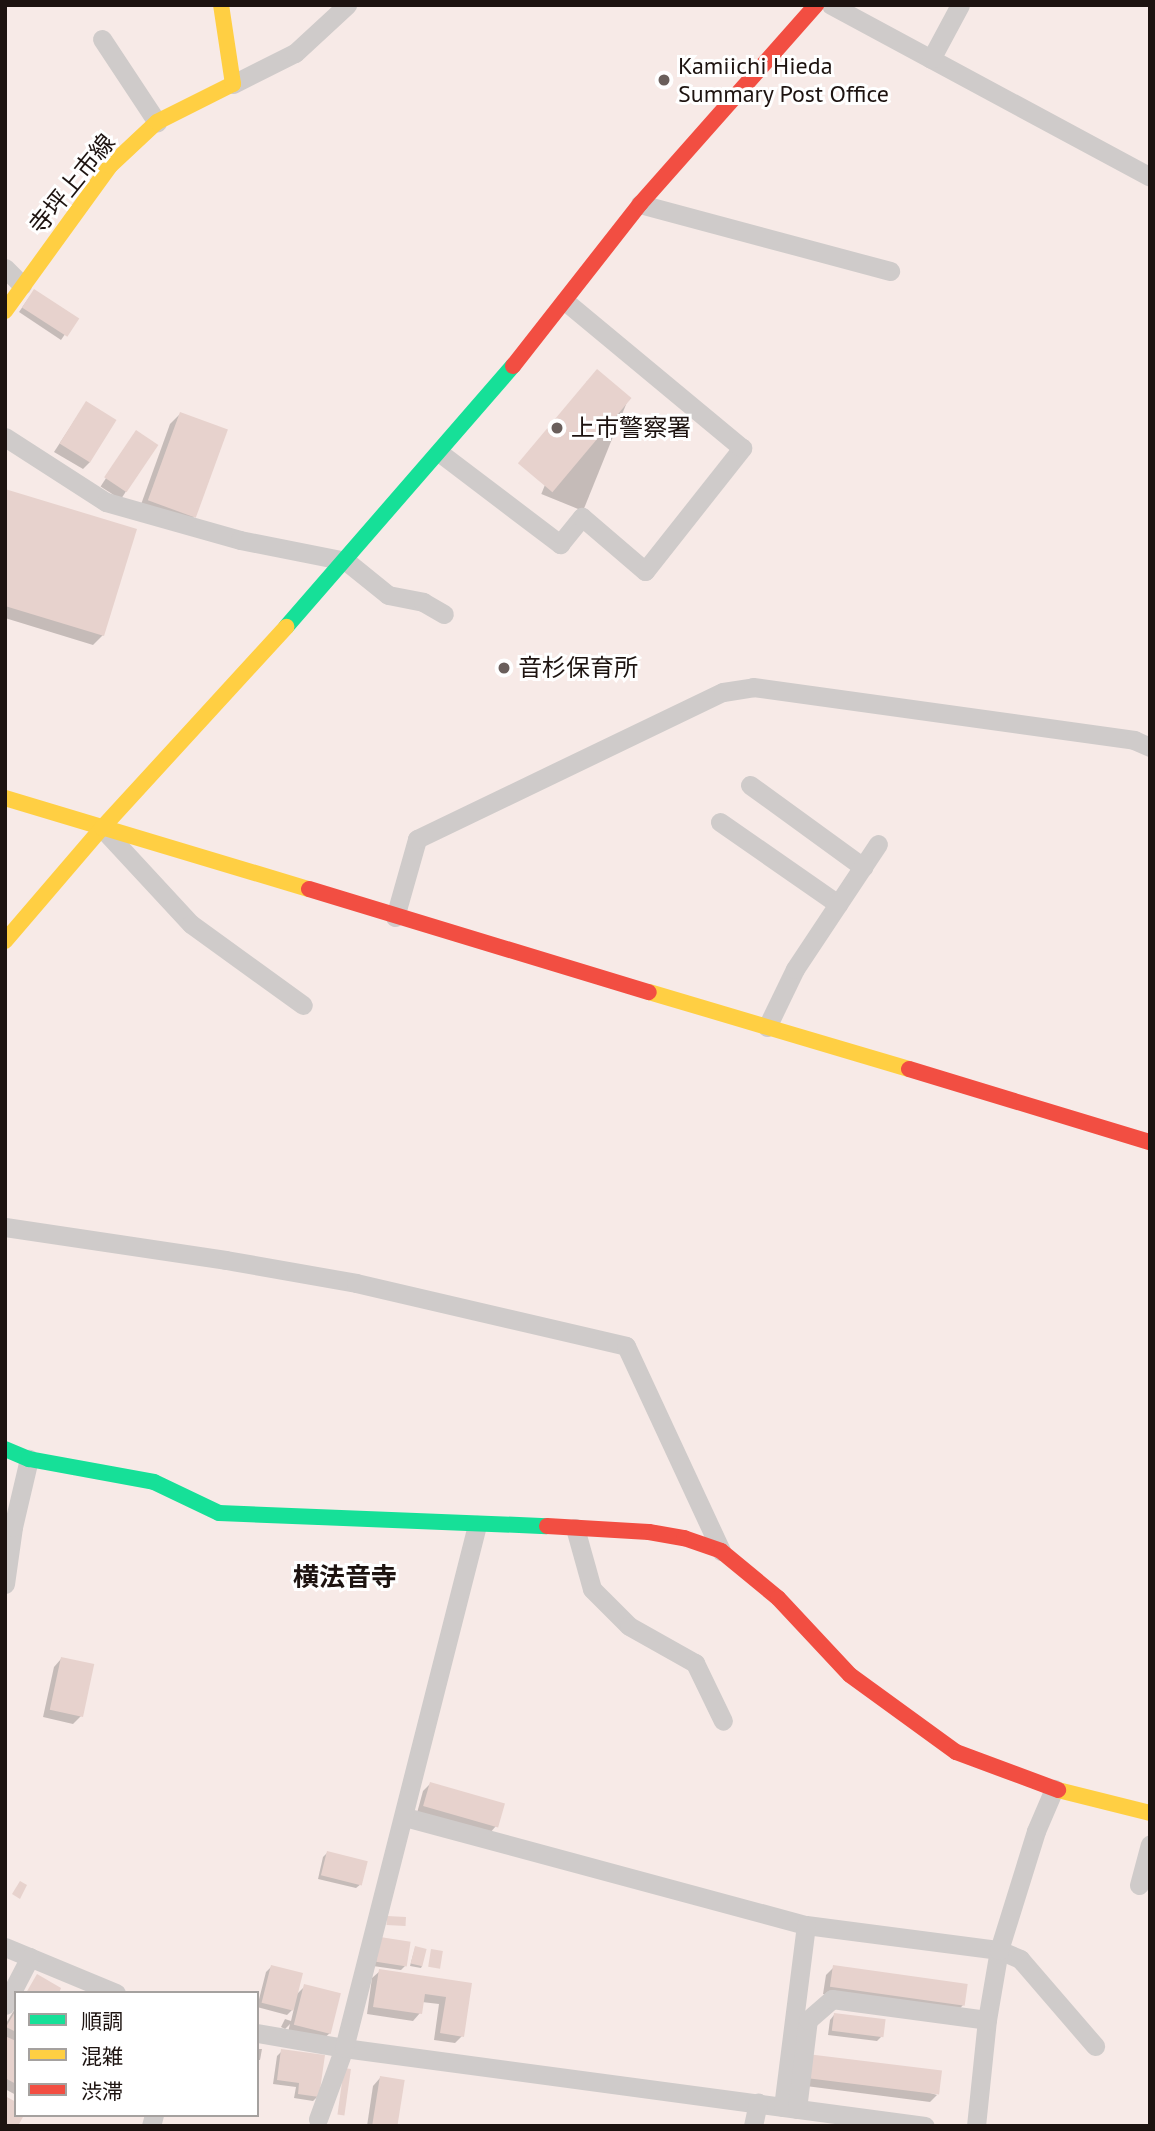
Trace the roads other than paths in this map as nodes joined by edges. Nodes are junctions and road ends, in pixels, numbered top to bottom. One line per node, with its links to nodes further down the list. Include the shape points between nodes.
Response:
1 (221, 5): 8 (street)
2 (347, 5): 8 (street, via 295,53)
3 (816, 5): 11 (street)
4 (831, 5): 7 (street)
5 (960, 5): 7 (street)
6 (102, 39): 9 (street)
7 (931, 59): 10 (street)
8 (233, 84): 9 (street, 寺坪上市線)
9 (157, 122): 14 (street, 寺坪上市線, via 110,166)
10 (1150, 177)
11 (640, 204): 13 (street); 15 (street)
12 (5, 268): 14 (street)
13 (890, 271)
14 (22, 285): 16 (street, 寺坪上市線)
15 (566, 302): 18 (street); 18 (street, via 742,448 645,571 582,517 560,544)
16 (5, 311)
17 (5, 437): 19 (street, via 106,502 240,540)
18 (440, 453): 19 (street)
19 (346, 561): 20 (street, via 388,596 423,602); 25 (street)
20 (444, 614)
21 (1150, 747): 29 (street, via 1134,740 753,687 723,692 417,839)
22 (750, 785): 27 (street)
23 (5, 798): 25 (street)
24 (720, 822): 28 (street)
25 (102, 828): 29 (street); 30 (street); 31 (street, via 191,924)
26 (878, 844): 27 (street)
27 (863, 867): 28 (street)
28 (838, 904): 32 (street, via 795,969)
29 (395, 917): 32 (street)
30 (5, 941)
31 (303, 1004)
32 (767, 1027): 33 (street)
33 (1150, 1142)
34 (5, 1227): 39 (street, via 356,1283 626,1346)
35 (5, 1449): 36 (street)
36 (29, 1459): 37 (street, via 154,1482 219,1513); 40 (street)
37 (477, 1525): 38 (street); 44 (street)
38 (575, 1528): 39 (street, via 649,1532); 41 (street, via 592,1589 629,1626 695,1662)
39 (722, 1551): 42 (street, via 779,1598 850,1675 956,1752)
40 (5, 1584)
41 (723, 1721)
42 (1054, 1789): 43 (street); 49 (street)
43 (1150, 1813)
44 (405, 1817): 47 (street); 56 (street)
45 (1150, 1844): 46 (street)
46 (1139, 1885)
47 (806, 1925): 49 (street); 58 (street)
48 (5, 1947): 50 (street)
49 (999, 1950): 53 (street); 55 (street, via 1020,1959)
50 (30, 1957): 51 (street); 52 (street)
51 (111, 1991)
52 (5, 2005)
53 (987, 2020): 58 (street, via 832,1999 808,2021); 62 (street)
54 (259, 2033): 56 (street)
55 (1095, 2046)
56 (344, 2048): 57 (street); 59 (street)
57 (758, 2104): 58 (street); 60 (street)
58 (790, 2108): 61 (street)
59 (318, 2119)
60 (752, 2126)
61 (925, 2126)
62 (976, 2126)

